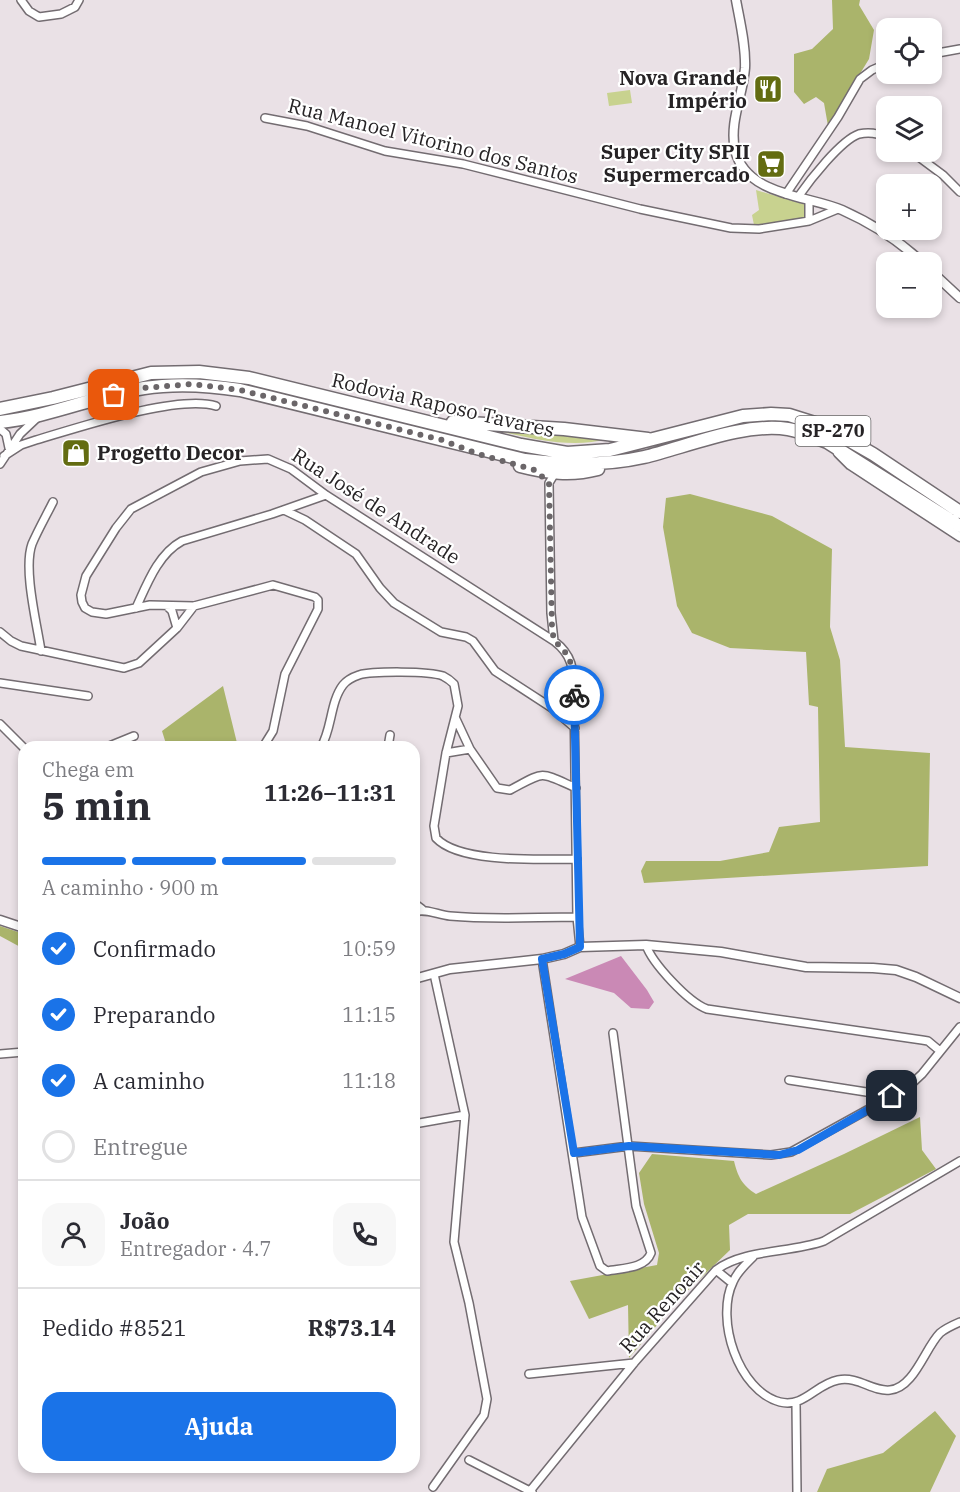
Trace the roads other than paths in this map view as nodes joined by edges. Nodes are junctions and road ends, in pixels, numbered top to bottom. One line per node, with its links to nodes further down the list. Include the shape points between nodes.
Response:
1 (21, 0): 2 (street, via 39,16 61,14 75,7)
2 (79, 0)
3 (736, 0): 11 (street, via 745,65 735,113 735,151 757,181)
4 (960, 49): 5 (street)
5 (942, 52)
6 (876, 68): 11 (street, via 860,79)
7 (265, 118): 15 (street, Rua Manoel Vitorino dos Santos, via 308,126 385,151 463,164 730,228 759,229)
8 (876, 135): 12 (street, via 849,139)
9 (925, 162): 10 (street)
10 (960, 192)
11 (786, 194): 12 (street)
12 (798, 197): 13 (street)
13 (809, 200): 14 (street); 15 (street)
14 (838, 209): 15 (street, Rua Manoel Vitorino dos Santos); 16 (street, via 879,229)
15 (809, 221)
16 (910, 252)
17 (942, 281): 18 (street)
18 (960, 298)
19 (216, 406): 29 (street, via 184,403 121,417 21,445)
20 (0, 409): 22 (highway, Rodovia Raposo Tavares / SP-270, via 151,373 190,372 249,378)
21 (41, 415): 23 (highway, Rodovia Raposo Tavares / SP-270); 25 (highway, Rodovia Raposo Tavares / SP-270, via 143,388 192,384 240,390); 28 (street)
22 (413, 419): 26 (highway, via 564,429); 26 (highway, Rodovia Raposo Tavares / SP-270, via 567,453 610,450)
23 (0, 422)
24 (0, 429): 28 (street, via 6,434)
25 (442, 440): 30 (highway, Rodovia Raposo Tavares / SP-270, via 550,463 593,464); 32 (highway)
26 (655, 440): 36 (highway, Rodovia Raposo Tavares / SP-270, via 743,416 789,414 834,431)
27 (827, 442): 30 (highway, Rodovia Raposo Tavares / SP-270, via 788,429 768,428); 37 (highway, Rodovia Raposo Tavares / SP-270); 38 (street, via 850,465)
28 (9, 448): 29 (street)
29 (4, 456): 31 (street)
30 (642, 457): 32 (highway)
31 (0, 464)
32 (552, 478): 44 (street)
33 (326, 495): 35 (street); 41 (street, Rua José de Andrade, via 281,463 255,459 201,472 136,505 125,515 92,567 81,595 85,608 92,612); 44 (street, Rua José de Andrade)
34 (53, 502): 45 (street, via 30,556)
35 (284, 510): 41 (street, via 174,546 148,580); 49 (street, via 356,554 394,603 441,632 473,641 495,671)
36 (960, 512)
37 (960, 526)
38 (960, 537)
39 (167, 606): 40 (street, Rua José de Andrade); 41 (street, Rua José de Andrade); 42 (street)
40 (194, 606): 42 (street); 56 (street, Rua José de Andrade, via 273,585 318,600 285,674 273,731)
41 (136, 608)
42 (177, 628): 45 (street, via 139,663 124,668)
43 (0, 632): 45 (street, via 10,641)
44 (554, 641): 48 (street, Rua José de Andrade, via 569,656)
45 (41, 651)
46 (0, 683): 47 (street)
47 (88, 696)
48 (574, 697): 49 (street); 52 (street, Rua José de Andrade)
49 (552, 708): 52 (street)
50 (456, 719): 57 (street, via 457,689 444,676 366,674 342,686); 60 (street); 61 (street)
51 (0, 724): 59 (street)
52 (575, 728): 62 (street, Rua José de Andrade)
53 (390, 735): 58 (street)
54 (134, 736): 55 (street)
55 (122, 741)
56 (267, 741)
57 (325, 741)
58 (389, 741)
59 (18, 742)
60 (470, 749): 61 (street); 62 (street, via 497,788 510,790 540,774)
61 (446, 753): 63 (street, via 434,826 439,842 501,859)
62 (576, 788): 63 (street, Rua José de Andrade)
63 (577, 859): 65 (street, Rua José de Andrade)
64 (420, 911): 65 (street, via 467,917)
65 (578, 917): 69 (street, Rua José de Andrade)
66 (0, 920): 67 (street)
67 (18, 926)
68 (646, 945): 69 (street); 73 (street, via 721,952 806,967 896,970); 77 (street, via 653,960 689,998 706,1009 928,1041)
69 (580, 947): 70 (street)
70 (542, 959): 71 (street); 84 (street)
71 (434, 974): 72 (street); 81 (street)
72 (420, 978)
73 (960, 998)
74 (960, 1027): 77 (street)
75 (614, 1033): 83 (street)
76 (18, 1052): 78 (street)
77 (940, 1052): 80 (street, via 913,1083)
78 (0, 1054)
79 (789, 1080): 80 (street)
80 (892, 1096): 83 (street, via 798,1150 779,1155)
81 (465, 1115): 82 (street); 94 (street, via 454,1242 470,1303 487,1399 484,1415)
82 (420, 1123)
83 (629, 1146): 84 (street); 84 (street, via 637,1212 651,1253 641,1265 607,1271 582,1217)
84 (574, 1153)
85 (960, 1161): 86 (street, Rua Renoair, via 824,1241)
86 (754, 1256): 87 (street, Rua Renoair); 88 (street)
87 (716, 1270): 88 (street); 90 (street, Rua Renoair)
88 (732, 1283): 92 (street, via 726,1322 737,1360 762,1392 779,1402)
89 (960, 1322): 92 (street, via 939,1334 902,1386 890,1390 850,1379 836,1380)
90 (634, 1363): 91 (street); 95 (street, Rua Renoair)
91 (529, 1374)
92 (796, 1403): 96 (street)
93 (469, 1460): 95 (street)
94 (433, 1487)
95 (531, 1492)
96 (797, 1492)

